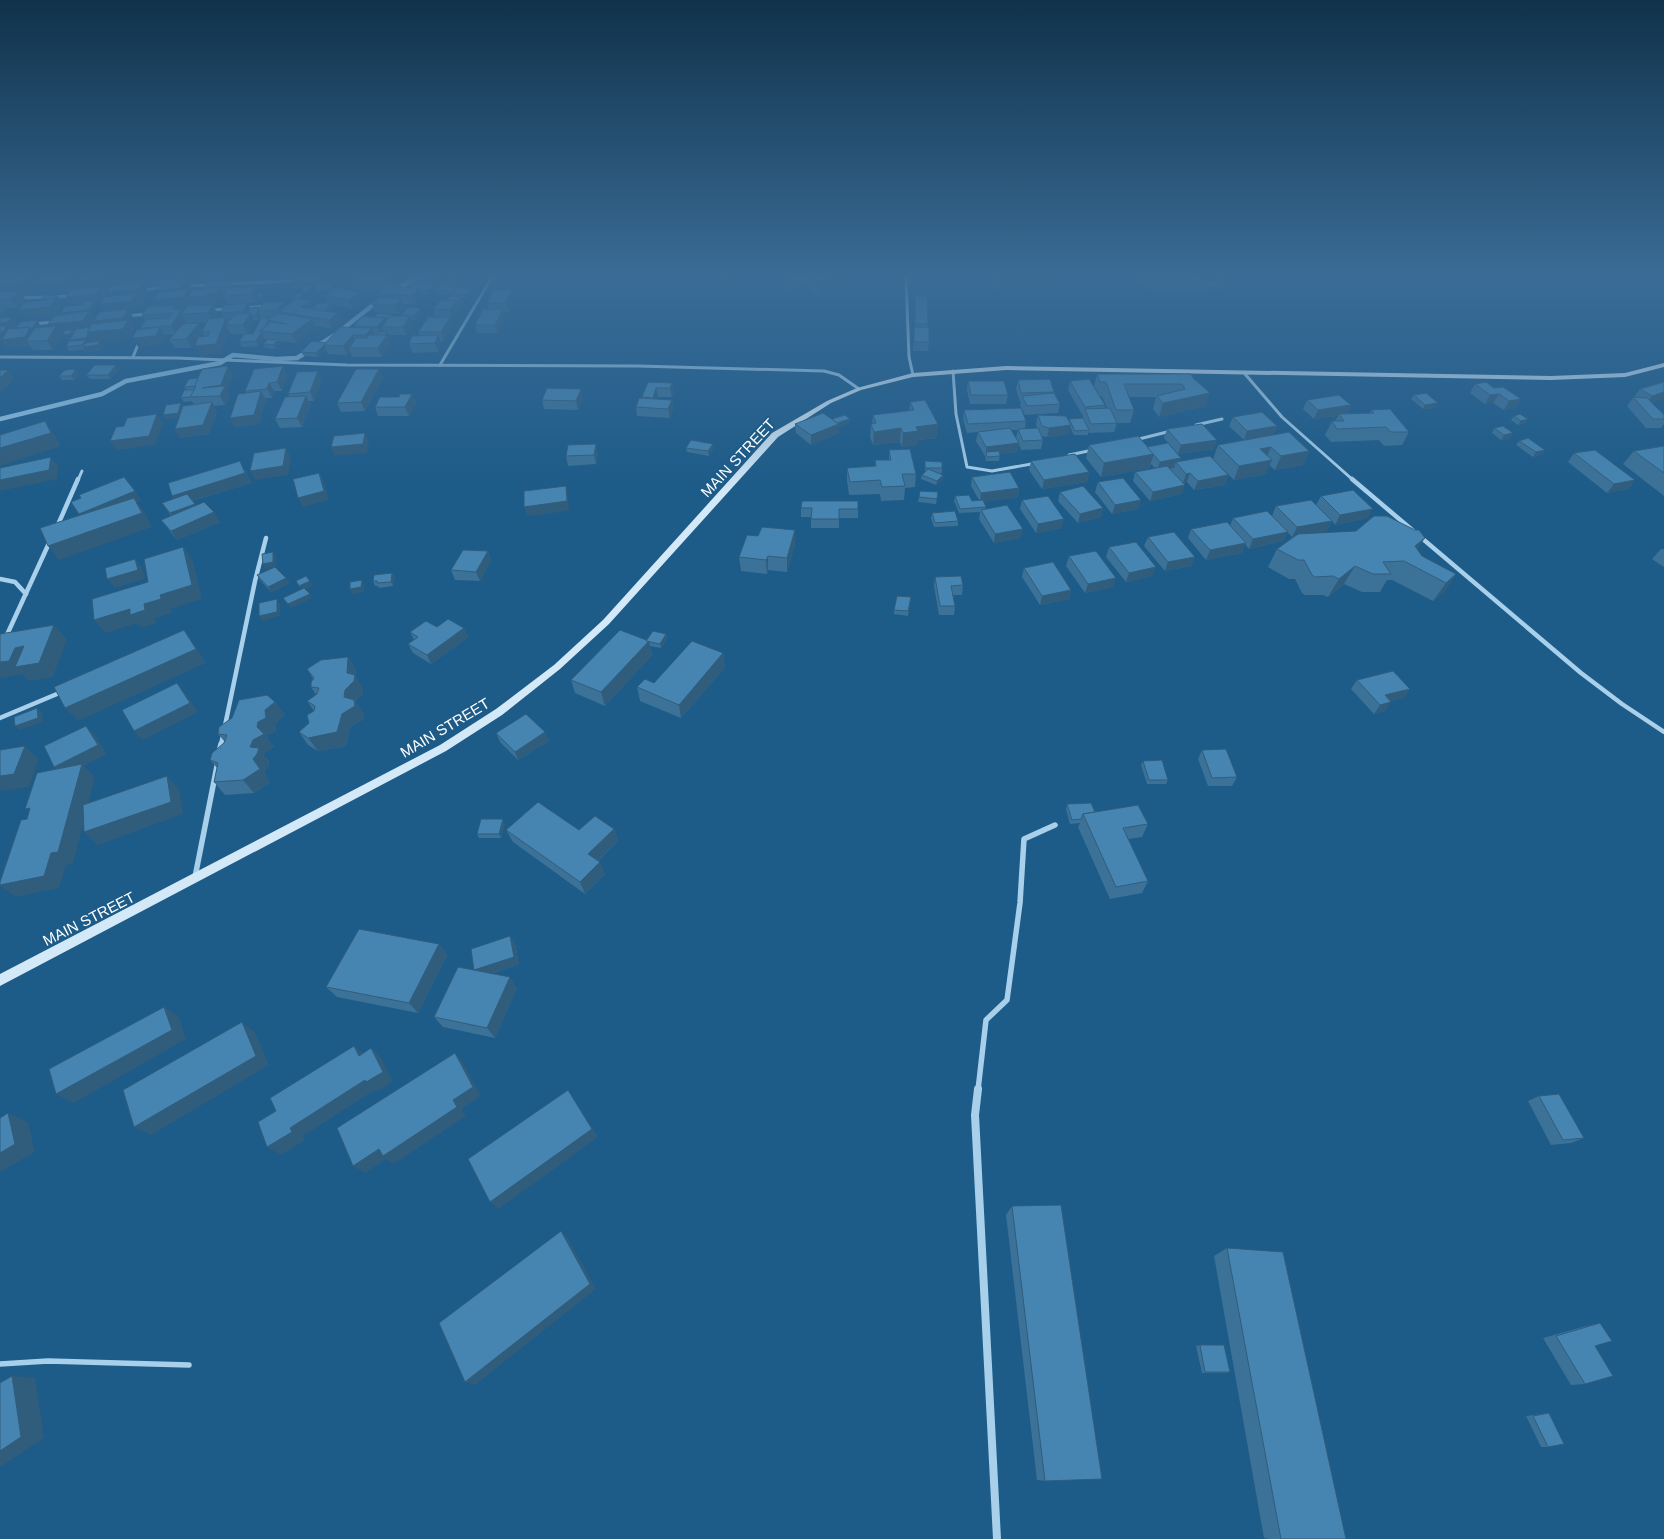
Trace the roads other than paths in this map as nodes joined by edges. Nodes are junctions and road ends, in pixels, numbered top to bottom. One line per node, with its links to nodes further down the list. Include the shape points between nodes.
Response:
1 (136, 349): 5 (street)
2 (450, 349): 6 (street)
3 (909, 349): 10 (street)
4 (0, 357): 5 (street)
5 (133, 357): 6 (street, via 340,365)
6 (440, 365): 11 (street, via 824,371 842,376)
7 (1664, 365): 9 (main road, MAIN STREET, via 1625,375 1561,378)
8 (953, 371): 9 (main road, MAIN STREET, via 1006,368); 10 (main road, MAIN STREET); 18 (street, via 956,414 967,467 978,472)
9 (1245, 374): 26 (street, via 1280,416 1340,472 1594,683)
10 (914, 375): 11 (main road, MAIN STREET)
11 (859, 389): 28 (main road, MAIN STREET, via 829,402 775,435 606,622 557,667 499,712 443,748)
12 (1222, 419): 13 (street)
13 (1190, 426)
14 (1181, 429): 15 (street)
15 (1134, 440)
16 (1096, 449): 17 (street)
17 (1068, 456)
18 (1039, 462)
19 (82, 471): 22 (street)
20 (266, 538): 28 (street)
21 (0, 579): 22 (street, via 11,579 21,585)
22 (26, 594): 23 (street)
23 (0, 650)
24 (74, 686): 25 (street)
25 (0, 718)
26 (1664, 732)
27 (1055, 825): 32 (street, via 1024,839 1020,903 1007,1000 986,1020 975,1116)
28 (194, 880): 29 (main road, MAIN STREET)
29 (0, 980)
30 (0, 1364): 31 (lane, via 48,1361)
31 (189, 1365)
32 (997, 1539)

